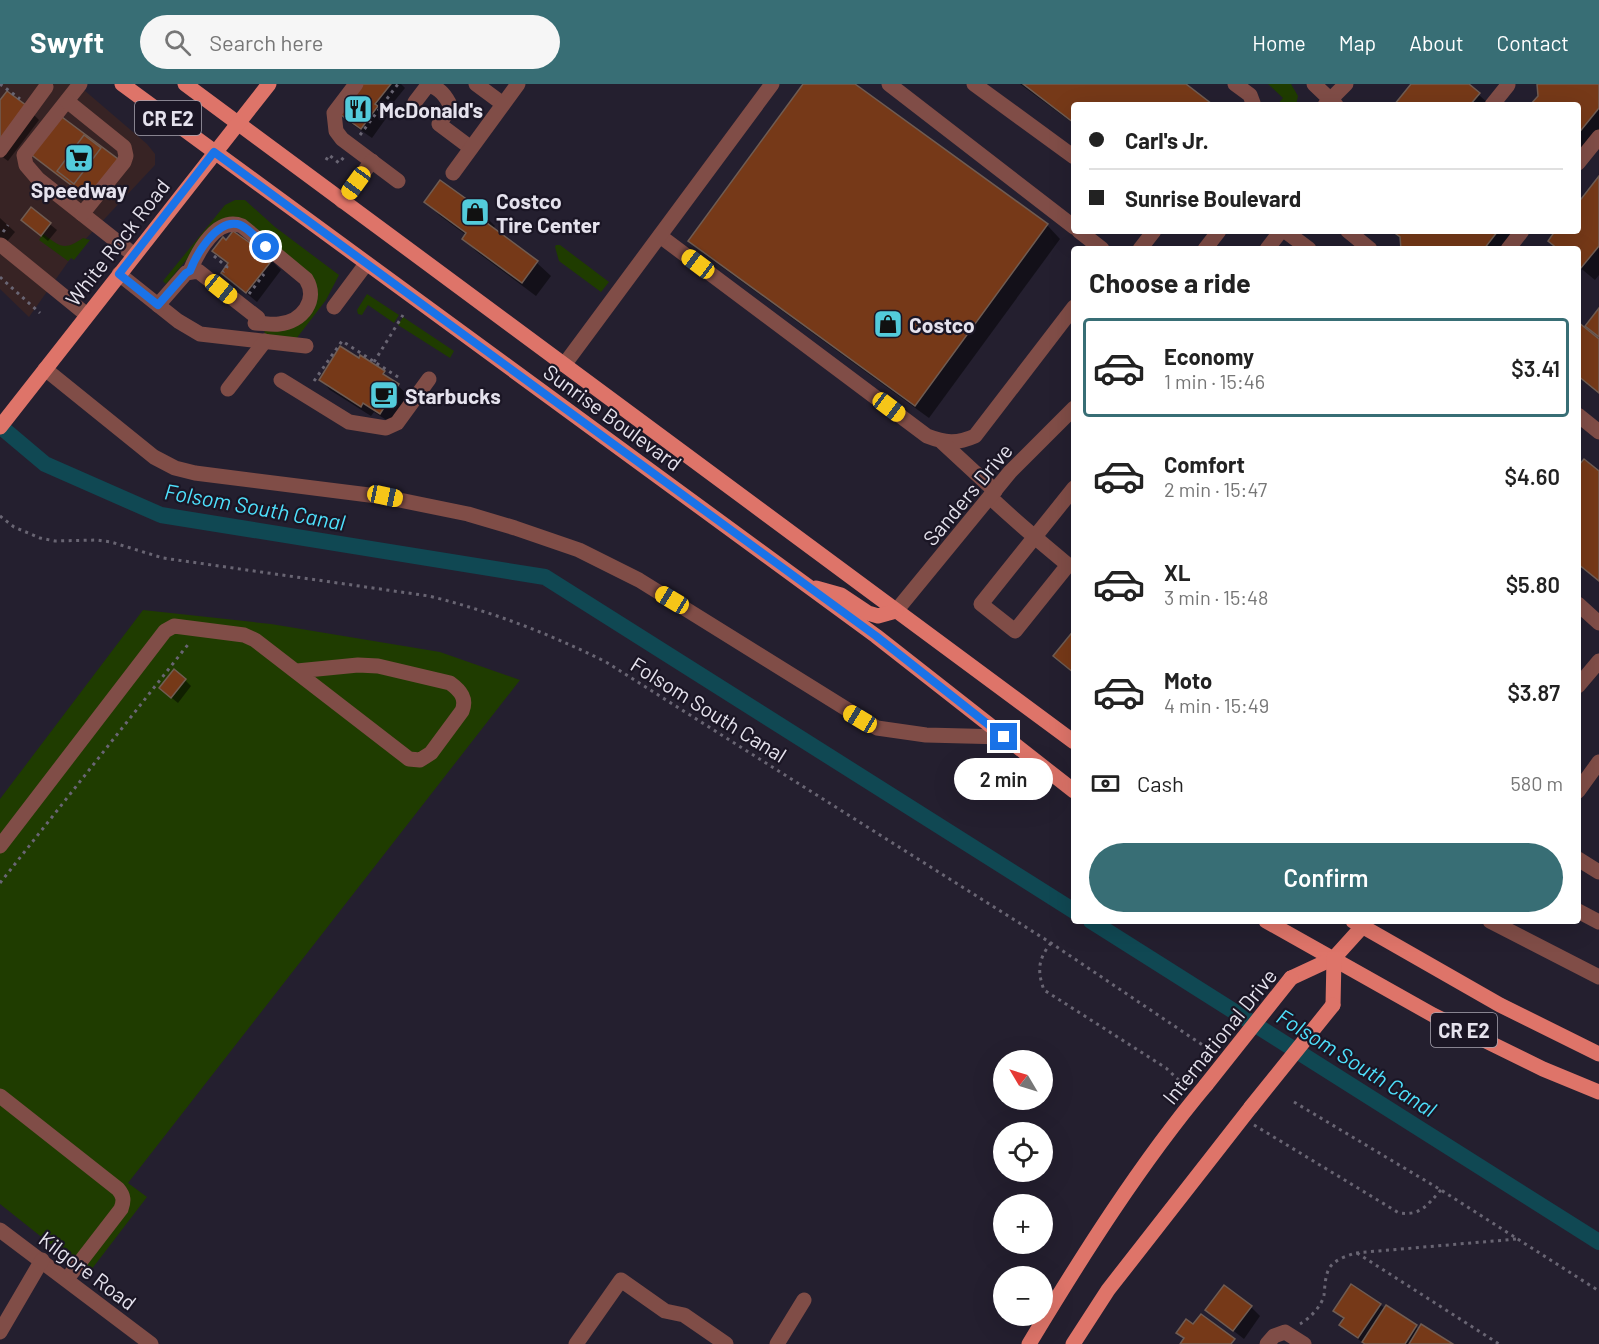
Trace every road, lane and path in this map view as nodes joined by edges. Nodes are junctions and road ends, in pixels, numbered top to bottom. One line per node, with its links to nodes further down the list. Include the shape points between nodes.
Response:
1 (0, 84): 25 (path)
2 (80, 84): 19 (street)
3 (122, 84): 32 (main road, Sunrise Boulevard / CR E2)
4 (185, 84): 27 (main road, Sunrise Boulevard / CR E2)
5 (268, 84): 27 (main road, White Rock Road)
6 (356, 84): 29 (street, via 334,113 336,131)
7 (398, 84): 29 (path)
8 (476, 84): 26 (street)
9 (518, 84): 26 (street)
10 (772, 84): 48 (street)
11 (889, 84): 41 (street)
12 (974, 84): 33 (street)
13 (1235, 84): 21 (street, via 1250,95)
14 (1314, 84): 22 (street)
15 (1346, 84): 23 (street)
16 (1507, 84): 24 (street)
17 (432, 85): 20 (street); 30 (street, via 451,108 439,124)
18 (44, 86): 19 (street); 31 (street)
19 (66, 101): 40 (street, via 24,154 26,165 38,179); 40 (street, via 124,147 126,156)
20 (415, 102)
21 (1253, 102)
22 (1329, 102)
23 (1331, 102)
24 (1494, 102)
25 (27, 104)
26 (503, 104): 30 (street)
27 (237, 123): 32 (main road, White Rock Road); 39 (main road, Sunrise Boulevard / CR E2)
28 (1599, 137): 34 (street)
29 (352, 146): 35 (path, via 339,163 329,155); 36 (street)
30 (471, 148): 37 (street)
31 (0, 150)
32 (214, 152): 57 (main road, White Rock Road); 58 (main road, Sunrise Boulevard / CR E2)
33 (1071, 155)
34 (1581, 159)
35 (326, 160)
36 (372, 161): 38 (street); 39 (street)
37 (453, 172)
38 (398, 181)
39 (342, 201): 76 (main road, Sunrise Boulevard / CR E2)
40 (82, 214): 57 (street)
41 (1071, 225)
42 (1083, 234): 50 (street)
43 (1152, 234): 51 (street)
44 (1280, 234): 52 (street)
45 (1287, 234): 53 (street)
46 (1352, 234): 54 (street)
47 (1520, 234): 55 (street)
48 (660, 236): 76 (street); 87 (street, via 927,436)
49 (1, 245): 69 (street)
50 (1098, 246)
51 (1142, 246)
52 (1270, 246)
53 (1305, 246)
54 (1366, 246)
55 (1510, 246)
56 (208, 252): 63 (path, via 227,267)
57 (134, 255): 60 (main road, White Rock Road)
58 (366, 264): 66 (street); 92 (main road, Sunrise Boulevard / CR E2)
59 (190, 271): 65 (street); 71 (street, via 203,274); 71 (street, via 195,257 220,227 242,226 311,287 311,298 293,321 279,324)
60 (119, 274): 65 (street); 69 (main road, White Rock Road)
61 (264, 274): 64 (path)
62 (0, 277): 68 (path)
63 (219, 277)
64 (245, 298)
65 (158, 305): 72 (street, via 200,333)
66 (334, 307)
67 (1071, 311): 87 (street, via 975,436)
68 (40, 313)
69 (87, 315): 77 (main road, White Rock Road)
70 (403, 315): 75 (path)
71 (258, 318): 72 (street)
72 (248, 339): 73 (street)
73 (265, 341): 74 (street); 82 (street)
74 (306, 346)
75 (374, 362): 78 (path); 81 (path, via 342,341)
76 (564, 365): 94 (main road, Sunrise Boulevard / CR E2)
77 (41, 375): 85 (main road, White Rock Road); 100 (street, via 175,468 385,496 515,528 579,550 639,580 876,728 926,735)
78 (401, 379)
79 (429, 379): 80 (street, via 397,423 386,428 349,422)
80 (281, 380)
81 (314, 381)
82 (228, 389)
83 (1071, 411): 89 (street, Sanders Drive)
84 (1581, 418): 86 (street)
85 (0, 427)
86 (1599, 432)
87 (942, 442): 89 (street)
88 (1071, 492): 91 (street)
89 (992, 494): 91 (street); 94 (street, Sanders Drive)
90 (0, 516): 115 (path, Folsom South Canal, via 40,538 111,542 163,558 429,596 534,628 606,662)
91 (1035, 536): 91 (street, via 981,604 1015,631 1068,565)
92 (807, 586): 94 (main road, via 841,595 878,616); 100 (main road, Sunrise Boulevard / CR E2)
93 (1581, 607): 95 (street)
94 (896, 611): 101 (main road, Sunrise Boulevard / CR E2)
95 (1599, 623)
96 (192, 640): 108 (path)
97 (1599, 661): 99 (street)
98 (297, 671): 98 (street, via 404,757 415,760 431,753 465,704 460,691 450,683 378,666 358,664); 105 (street, via 250,637 180,626 169,628)
99 (1581, 682)
100 (1004, 737): 104 (main road, Sunrise Boulevard / CR E2)
101 (1071, 740)
102 (1599, 762): 103 (street)
103 (1593, 782)
104 (1071, 788)
105 (0, 846)
106 (1581, 861): 107 (street)
107 (1599, 872)
108 (0, 883)
109 (1581, 913): 110 (street)
110 (1599, 922)
111 (1272, 924): 116 (main road, CR E2)
112 (1360, 924): 116 (main road)
113 (1363, 924): 119 (main road, CR E2, via 1500,1005)
114 (1496, 924): 117 (street)
115 (1051, 944): 118 (path, Folsom South Canal); 120 (path, via 1042,954 1039,976 1044,990 1166,1068 1181,1083)
116 (1334, 958): 120 (main road, International Drive, bridge, via 1290,978); 121 (main road, CR E2, via 1433,1015); 124 (main road, bridge, via 1333,1005)
117 (1599, 977)
118 (1204, 1046)
119 (1599, 1054)
120 (1202, 1090): 139 (main road, International Drive, via 1136,1178)
121 (1599, 1092)
122 (0, 1096): 130 (street, via 122,1194 121,1209)
123 (1294, 1102): 125 (path)
124 (1247, 1112): 125 (path, via 1399,1213 1410,1215 1423,1209); 140 (main road, via 1108,1290)
125 (1441, 1190): 127 (path)
126 (0, 1230): 129 (street, Kilgore Road)
127 (1517, 1239): 128 (path); 131 (path)
128 (1355, 1252): 134 (path, via 1330,1267 1324,1298 1307,1320); 143 (path)
129 (42, 1260): 130 (street, Kilgore Road); 133 (street)
130 (67, 1279): 135 (street, Kilgore Road)
131 (1599, 1291)
132 (804, 1300): 138 (street)
133 (1, 1327)
134 (1285, 1332): 141 (street, via 1274,1336); 142 (street)
135 (151, 1344)
136 (576, 1344): 137 (street, via 621,1280 665,1311 684,1316)
137 (726, 1344)
138 (777, 1344)
139 (1029, 1344)
140 (1073, 1344)
141 (1268, 1344)
142 (1304, 1344)
143 (1499, 1344)

